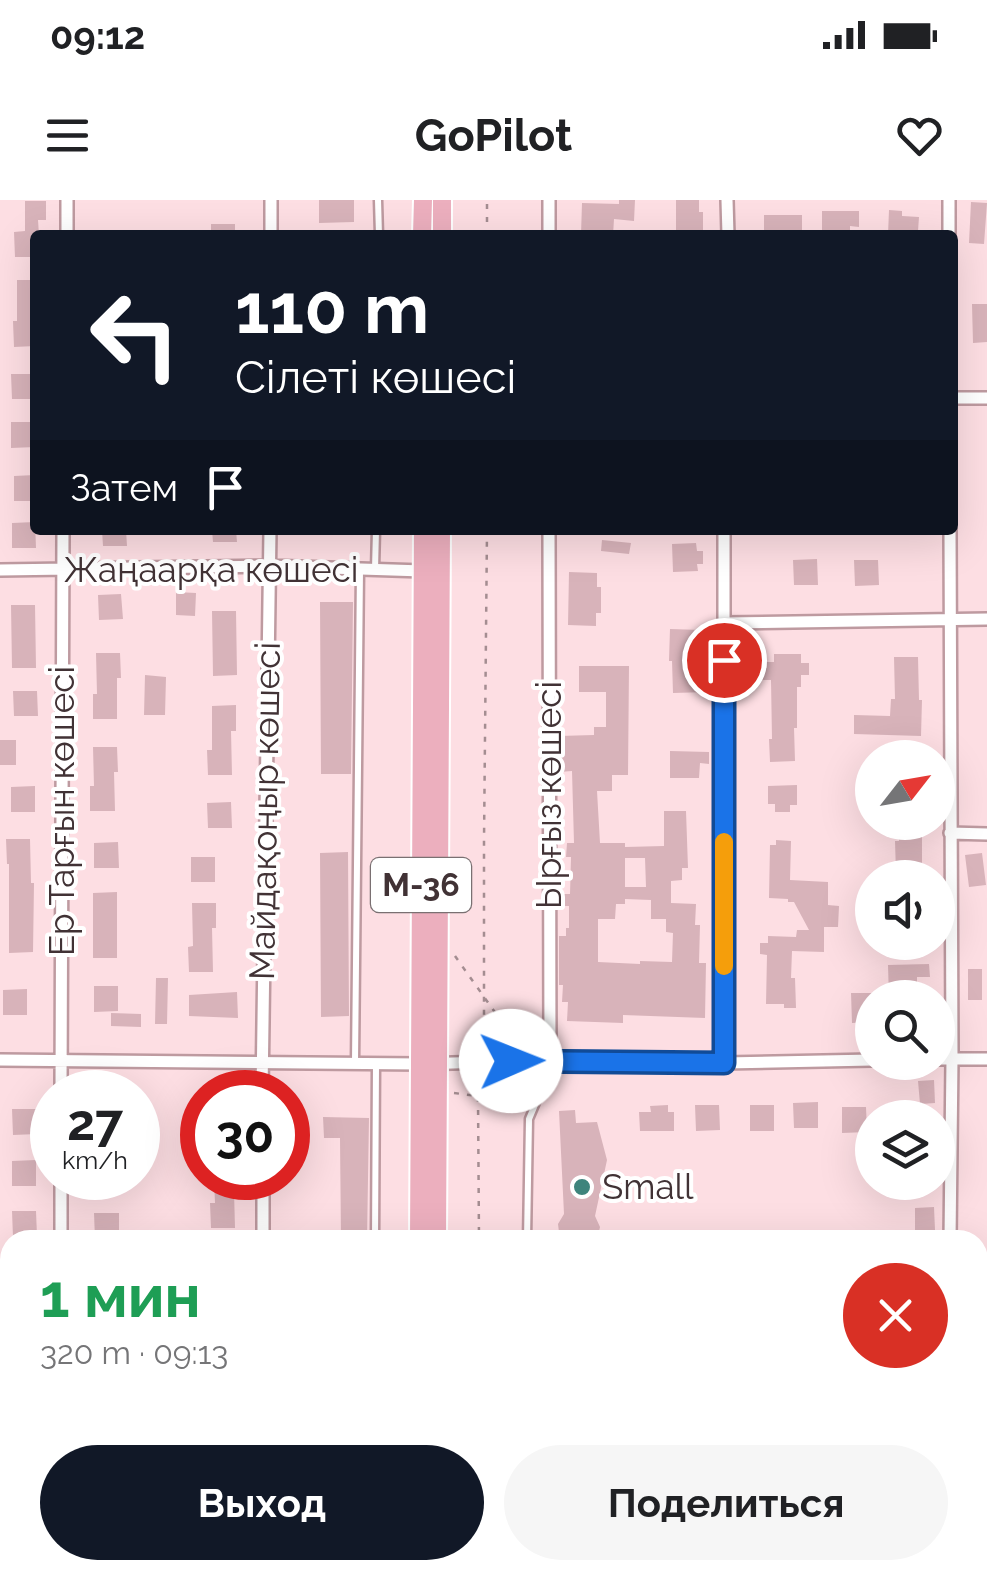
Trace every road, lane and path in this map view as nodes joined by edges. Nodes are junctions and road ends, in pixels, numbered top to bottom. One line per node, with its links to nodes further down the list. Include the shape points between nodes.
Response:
1 (67, 200): 10 (street)
2 (271, 200): 11 (street)
3 (378, 200): 12 (lane)
4 (423, 200): 13 (main road)
5 (442, 200): 14 (main road)
6 (487, 200): 15 (path)
7 (548, 200): 16 (street)
8 (727, 200): 17 (street)
9 (949, 200): 18 (street)
10 (66, 230)
11 (271, 230)
12 (379, 230)
13 (422, 230)
14 (442, 230)
15 (486, 230)
16 (548, 230)
17 (728, 230)
18 (949, 230)
19 (958, 398): 20 (street)
20 (987, 398)
21 (63, 535): 33 (street, Ер Тарғын көшесі)
22 (270, 535): 30 (street, Майдақоңыр көшесі)
23 (376, 535): 34 (lane)
24 (423, 535): 35 (main road, M-36)
25 (442, 535): 58 (main road, M-36)
26 (487, 535): 45 (path)
27 (549, 535): 52 (street, Ырғыз көшесі)
28 (724, 535): 38 (street)
29 (950, 535): 36 (street)
30 (268, 566): 31 (street, Жаңаарқа көшесі); 33 (street, Жаңаарқа көшесі); 54 (street, Майдақоңыр көшесі)
31 (360, 569): 34 (street, Жаңаарқа көшесі); 55 (lane)
32 (0, 570): 33 (street, Жаңаарқа көшесі)
33 (62, 570): 51 (street, Ер Тарғын көшесі)
34 (375, 570): 35 (street, Жаңаарқа көшесі)
35 (423, 571): 58 (main road, M-36)
36 (951, 620): 37 (street); 38 (street); 39 (street)
37 (987, 620)
38 (724, 623): 56 (street)
39 (950, 740)
40 (955, 833): 41 (street)
41 (987, 834)
42 (950, 840): 44 (street)
43 (451, 968): 45 (path, via 455,956)
44 (951, 980)
45 (484, 997): 46 (path); 47 (path, via 484,1028)
46 (525, 1053)
47 (467, 1054)
48 (955, 1058): 49 (street)
49 (987, 1058)
50 (0, 1060): 51 (street)
51 (60, 1060): 54 (street); 59 (street, Ер Тарғын көшесі)
52 (550, 1060): 56 (street); 58 (street); 74 (lane, via 529,1119)
53 (855, 1060): 56 (street)
54 (262, 1062): 55 (street); 60 (street, Майдақоңыр көшесі)
55 (354, 1063): 57 (street)
56 (724, 1063)
57 (376, 1064): 58 (street); 70 (lane)
58 (429, 1064): 71 (main road, M-36); 72 (main road, M-36)
59 (60, 1070)
60 (262, 1070)
61 (462, 1074): 64 (path)
62 (952, 1080): 75 (street)
63 (451, 1085): 64 (path, via 450,1093)
64 (478, 1096): 65 (path); 73 (path)
65 (517, 1101)
66 (61, 1200): 68 (street)
67 (263, 1200): 69 (street)
68 (61, 1230)
69 (264, 1230)
70 (375, 1230)
71 (420, 1230)
72 (437, 1230)
73 (479, 1230)
74 (528, 1230)
75 (950, 1230)

